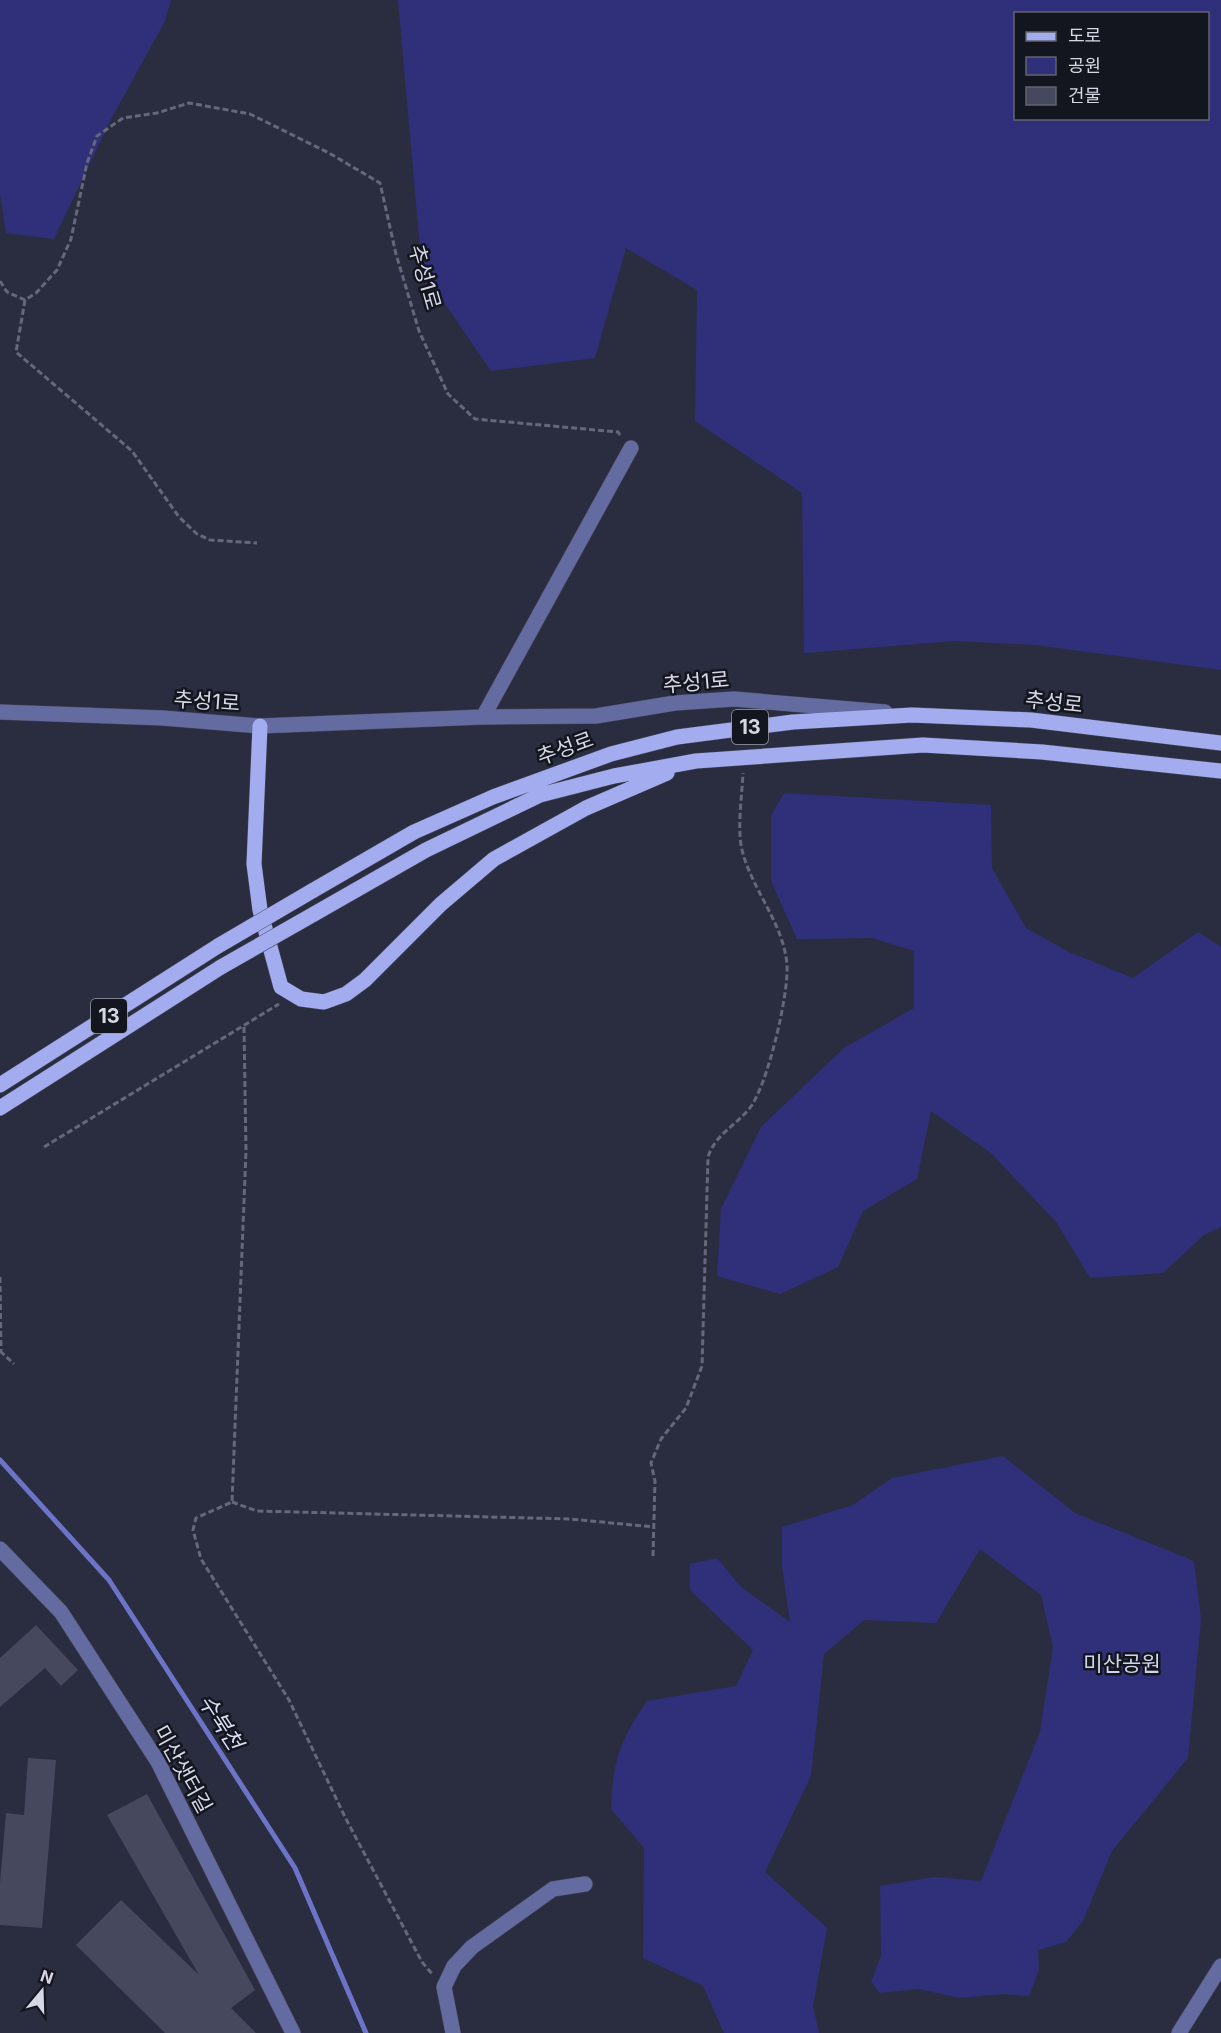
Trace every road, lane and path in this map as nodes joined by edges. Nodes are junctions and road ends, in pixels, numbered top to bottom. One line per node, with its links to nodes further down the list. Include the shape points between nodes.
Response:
1 (0, 281): 2 (path, via 7,292)
2 (25, 300): 3 (path, 추성1로, via 57,270 71,239 87,163 97,136 123,118 189,103 250,114 380,183 418,331 448,394 475,419 618,432); 4 (path, via 16,352 132,452 179,517 197,534 210,540)
3 (631, 448): 7 (street)
4 (257, 543)
5 (0, 712): 8 (street, 추성1로)
6 (912, 715): 7 (street, 추성1로, via 734,699 675,703 596,716); 9 (main road, 추성로 / 13, via 1031,720); 15 (main road, 추성로 / 13, bridge, via 793,722 677,737 611,754 493,797 414,832 312,891)
7 (483, 717): 8 (street, 추성1로)
8 (260, 726): 13 (main road, via 255,864 260,910 281,987)
9 (1221, 743)
10 (745, 759): 11 (main road, 추성로 / 13); 12 (main road, 추성로 / 13, via 923,745 1042,752); 22 (path, via 742,850 779,934 787,965 767,1072 750,1108 712,1143 708,1157 702,1366 686,1408 661,1439 651,1463 655,1481)
11 (696, 761): 13 (main road, via 586,808 494,859 346,994 324,1002); 16 (main road, 추성로 / 13, bridge, via 540,795 426,850 221,967)
12 (1221, 771)
13 (286, 992): 14 (path, via 278,1005)
14 (244, 1027): 17 (path); 21 (path, via 246,1151)
15 (0, 1085)
16 (5, 1104)
17 (44, 1147)
18 (0, 1277): 19 (path)
19 (0, 1351): 20 (path)
20 (14, 1364)
21 (232, 1502): 22 (path, via 257,1511 570,1519); 27 (path, via 196,1518 193,1530 201,1559 289,1700 346,1819 422,1962)
22 (654, 1527): 24 (path)
23 (0, 1550): 28 (street, 미산샛터길, via 61,1612 158,1762)
24 (652, 1556)
25 (585, 1884): 27 (street, via 553,1889 472,1947 454,1966)
26 (1221, 1966): 30 (street)
27 (444, 1987): 29 (street)
28 (293, 2033)
29 (453, 2033)
30 (1179, 2033)

